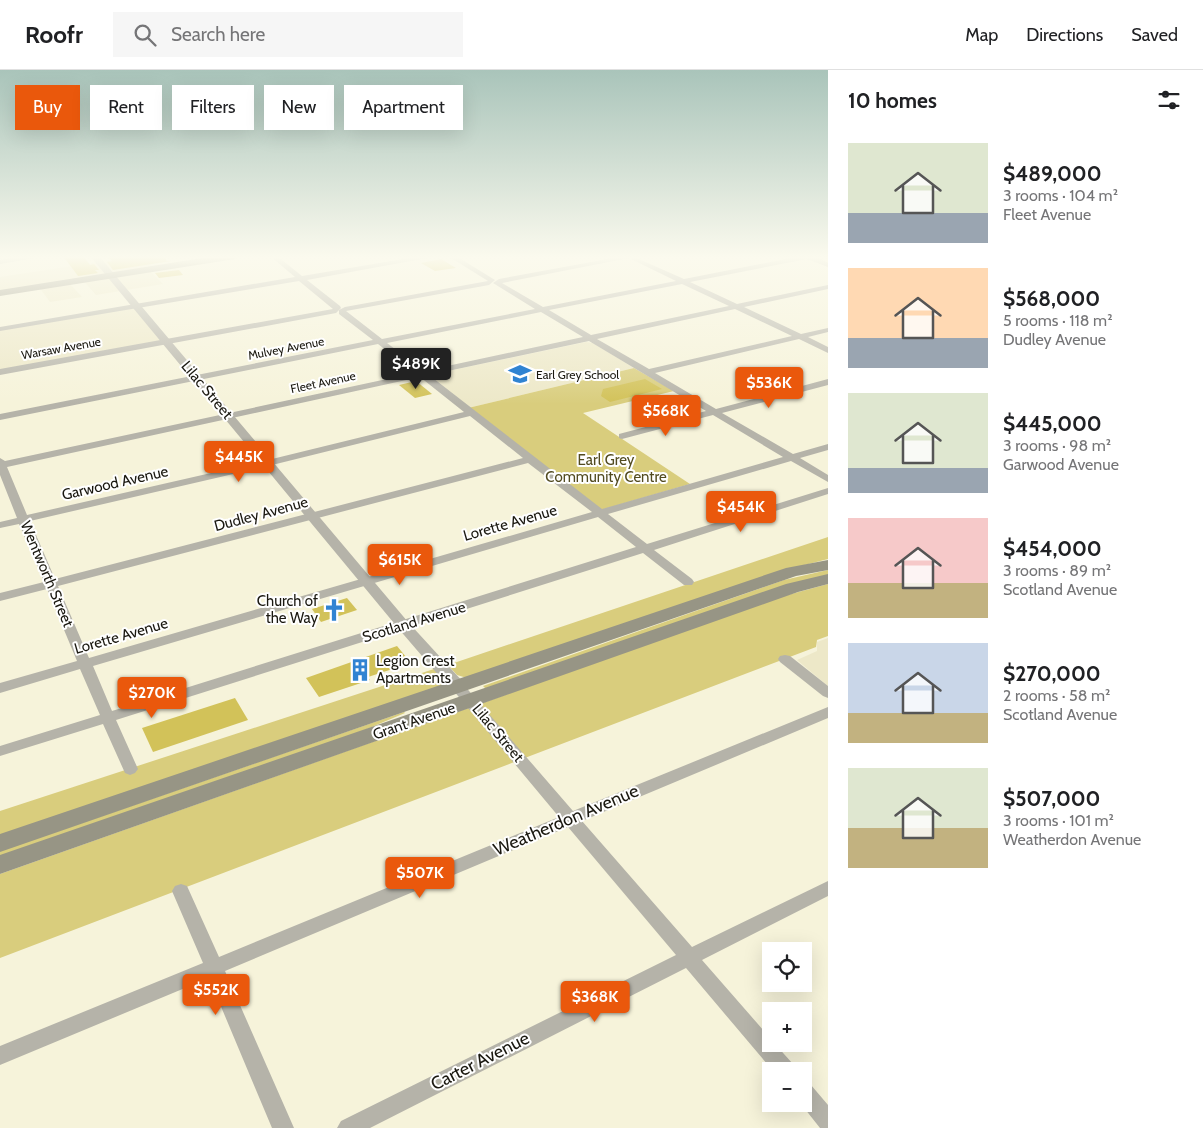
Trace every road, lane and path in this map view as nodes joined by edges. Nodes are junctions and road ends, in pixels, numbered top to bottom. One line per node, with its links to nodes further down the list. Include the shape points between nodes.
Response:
1 (140, 305): 8 (street)
2 (333, 305): 10 (street)
3 (365, 305): 10 (street, Warsaw Avenue)
4 (534, 305): 11 (street)
5 (565, 305): 11 (street, Mulvey Avenue)
6 (733, 305): 9 (street)
7 (743, 305): 9 (street, Fleet Avenue)
8 (136, 306): 12 (street); 16 (street, Lilac Street)
9 (736, 307): 14 (street); 15 (street, Fleet Avenue)
10 (339, 310): 16 (street, Warsaw Avenue); 17 (street)
11 (542, 310): 15 (street); 17 (street, Mulvey Avenue)
12 (0, 329)
13 (828, 330): 14 (street)
14 (800, 337): 18 (street); 20 (street)
15 (590, 338): 20 (street); 21 (street, Fleet Avenue)
16 (167, 342): 19 (street, Warsaw Avenue); 22 (street, Lilac Street)
17 (380, 342): 21 (street); 22 (street, Mulvey Avenue)
18 (828, 350)
19 (0, 372)
20 (648, 372): 24 (street)
21 (421, 375): 25 (street); 26 (street, Fleet Avenue)
22 (197, 378): 26 (street, Lilac Street); 27 (street, Mulvey Avenue)
23 (828, 382): 24 (street)
24 (714, 411): 28 (street); 30 (street)
25 (471, 413): 31 (street); 32 (street, Garwood Avenue)
26 (228, 415): 32 (street, Lilac Street); 33 (street, Fleet Avenue)
27 (0, 417)
28 (622, 436)
29 (828, 446): 30 (street, Lorette Avenue)
30 (792, 457): 34 (street); 36 (street, Lorette Avenue)
31 (530, 459): 36 (street); 37 (street, Dudley Avenue)
32 (268, 463): 37 (street, Lilac Street); 38 (street, Garwood Avenue)
33 (0, 464): 38 (street, Wentworth Street)
34 (828, 478)
35 (828, 491): 40 (street, Scotland Avenue)
36 (599, 514): 40 (street); 43 (street, Lorette Avenue)
37 (311, 516): 43 (street, Lilac Street); 45 (street, Dudley Avenue)
38 (24, 519): 39 (street, Garwood Avenue); 45 (street, Wentworth Street)
39 (0, 525)
40 (646, 550): 44 (street); 47 (street, Scotland Avenue)
41 (828, 565): 52 (main road, Grant Avenue, via 792,572)
42 (828, 579): 52 (main road, Grant Avenue)
43 (367, 581): 47 (street, Lilac Street); 49 (street, Lorette Avenue)
44 (688, 582)
45 (51, 584): 46 (street, Dudley Avenue); 49 (street, Wentworth Street)
46 (0, 597)
47 (403, 625): 52 (street, Lilac Street); 54 (street, Scotland Avenue)
48 (786, 659): 51 (street)
49 (84, 663): 50 (street, Lorette Avenue); 54 (street, Wentworth Street)
50 (0, 688)
51 (828, 693)
52 (464, 694): 57 (street, Lilac Street); 58 (main road, Grant Avenue); 59 (main road, Grant Avenue)
53 (828, 712): 57 (street, Weatherdon Avenue)
54 (108, 718): 55 (street, Scotland Avenue); 56 (street, Wentworth Street)
55 (0, 751)
56 (130, 769)
57 (570, 819): 62 (street, Lilac Street); 63 (street, Weatherdon Avenue)
58 (0, 843)
59 (0, 865)
60 (828, 888): 62 (street, Carter Avenue)
61 (181, 891): 63 (street)
62 (689, 956): 65 (street, Lilac Street); 69 (street, Carter Avenue)
63 (214, 967): 64 (street, Weatherdon Avenue); 68 (street)
64 (0, 1056)
65 (778, 1062)
66 (812, 1102): 67 (street)
67 (828, 1121)
68 (283, 1128)
69 (348, 1128)

